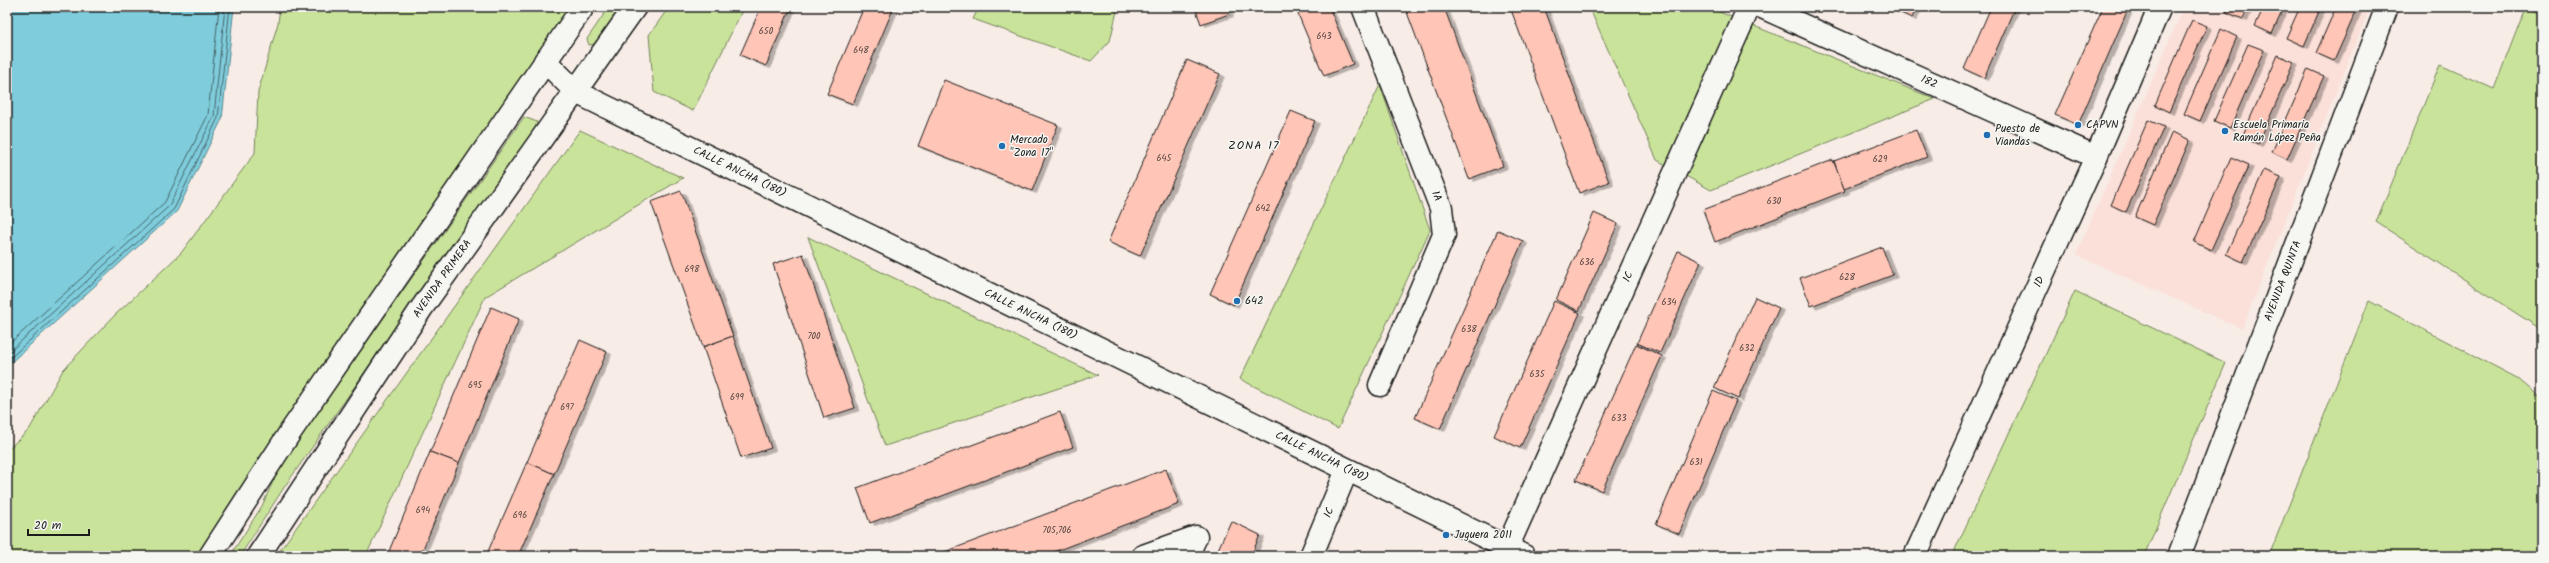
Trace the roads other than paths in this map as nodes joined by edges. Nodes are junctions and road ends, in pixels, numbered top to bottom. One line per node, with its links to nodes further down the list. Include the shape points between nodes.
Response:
1 (582, 7): 9 (street)
2 (635, 7): 10 (street, AVENIDA PRIMERA)
3 (1362, 7): 12 (street, 1A, via 1441,208 1444,235)
4 (1749, 7): 14 (street, 1C)
5 (1762, 7): 8 (street, 182)
6 (2160, 7): 11 (street, 1D)
7 (2387, 7): 21 (street, AVENIDA QUINTA)
8 (1797, 14): 11 (street, 182)
9 (545, 61): 10 (street, CALLE ANCHA (180)); 15 (street, via 292,431)
10 (576, 92): 13 (street, CALLE ANCHA (180)); 16 (street, AVENIDA PRIMERA, via 421,309)
11 (2096, 157): 20 (street, 1D)
12 (1380, 385)
13 (1347, 470): 14 (street, CALLE ANCHA (180)); 19 (street, 1C)
14 (1516, 552)
15 (210, 556)
16 (258, 556)
17 (1143, 556): 18 (street, via 1196,537)
18 (1187, 556)
19 (1311, 556)
20 (1916, 556)
21 (2179, 556)

